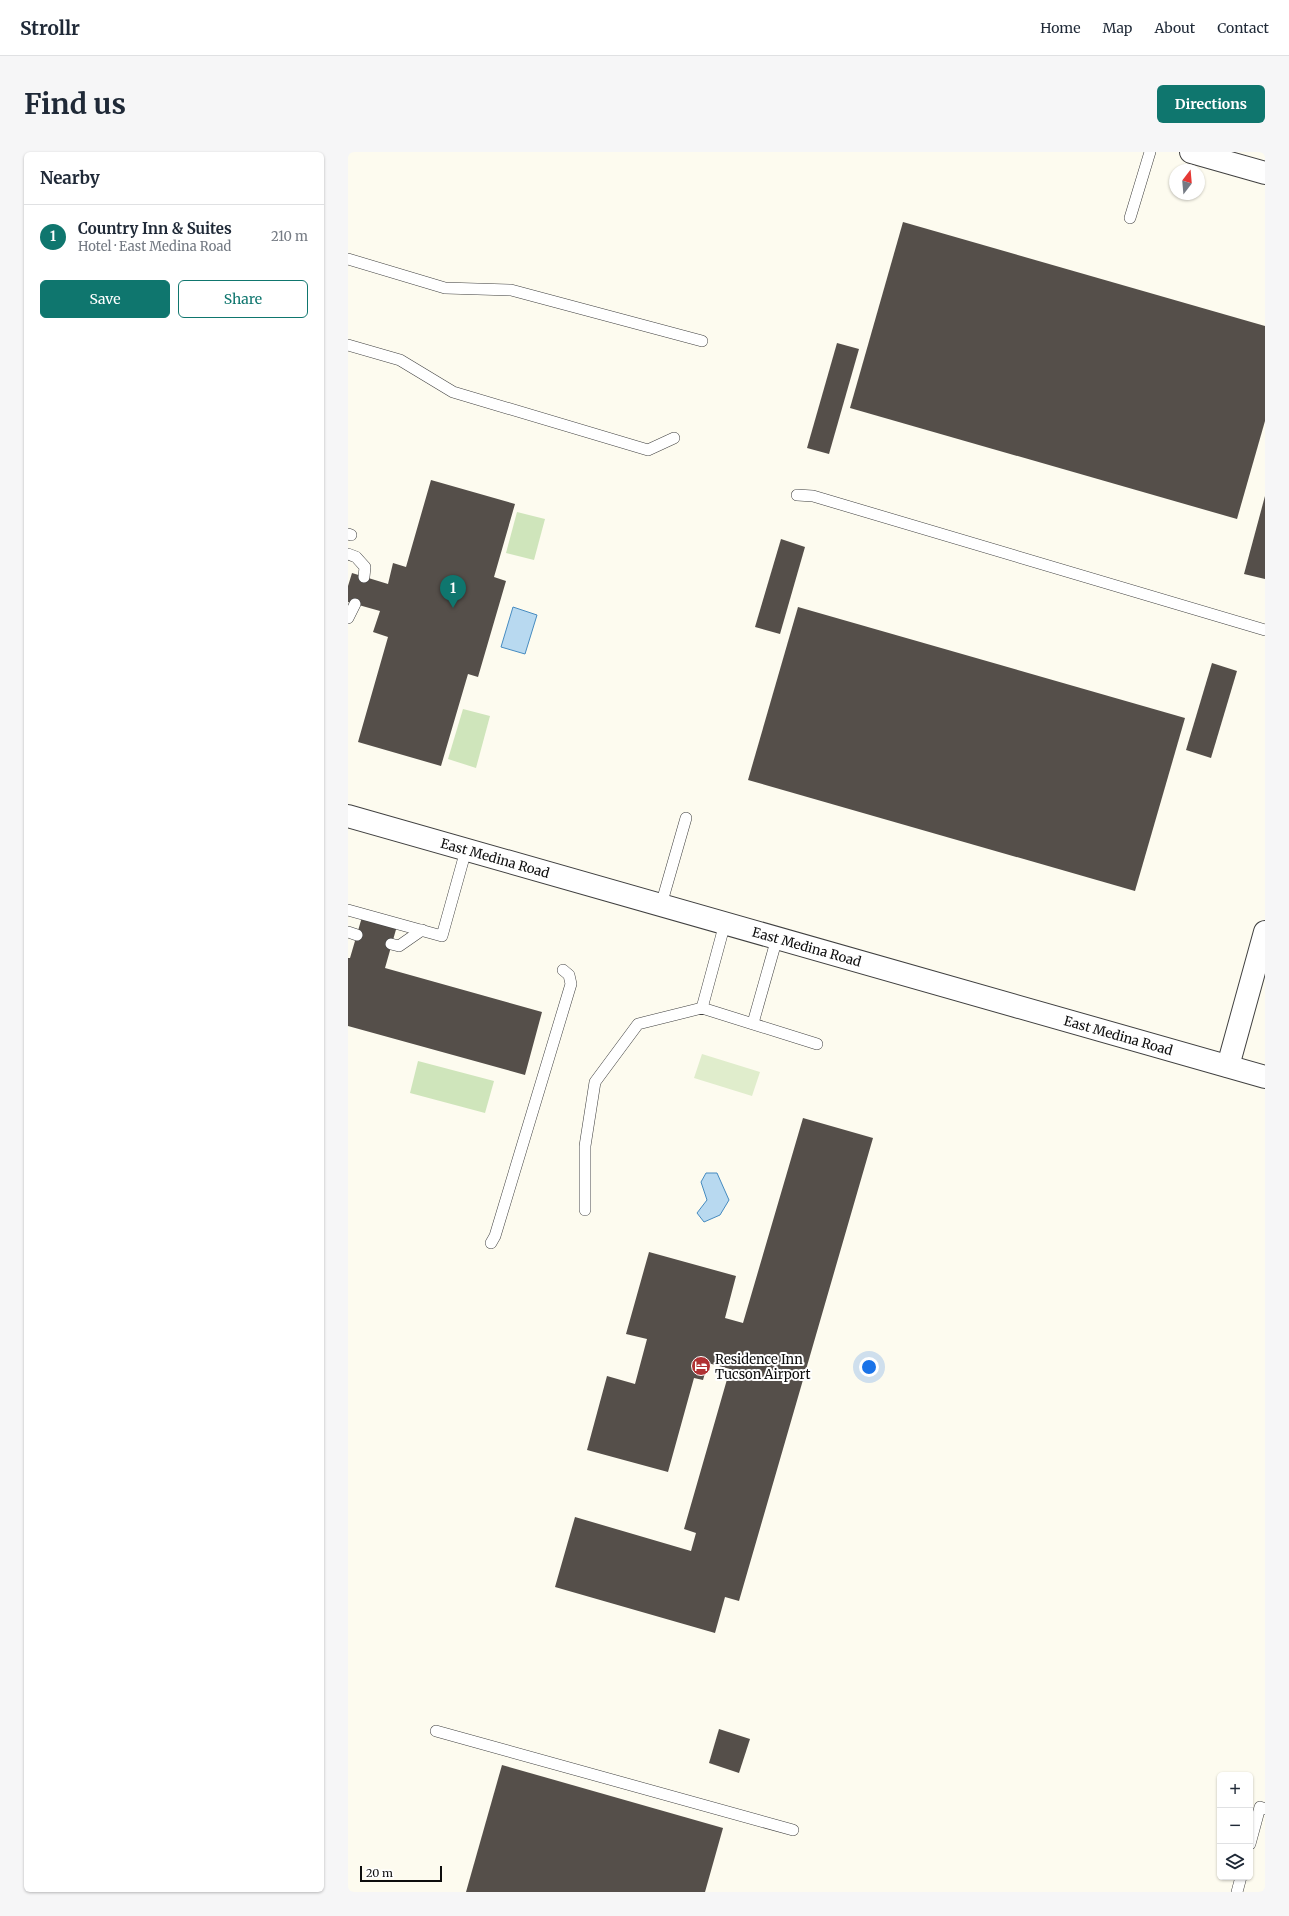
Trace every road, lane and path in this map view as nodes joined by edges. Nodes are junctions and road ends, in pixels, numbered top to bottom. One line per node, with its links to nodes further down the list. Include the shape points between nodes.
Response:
1 (1150, 152): 4 (lane)
2 (1191, 152): 3 (street)
3 (1265, 173)
4 (1130, 218)
5 (348, 259): 6 (lane, via 445,288 510,290)
6 (702, 341)
7 (348, 345): 8 (lane, via 400,360 453,392 648,450)
8 (674, 438)
9 (797, 496): 14 (lane, via 813,496)
10 (348, 554): 11 (lane, via 356,556 365,567)
11 (364, 577)
12 (355, 604): 13 (lane)
13 (348, 618)
14 (1265, 630)
15 (348, 816): 17 (street, East Medina Road)
16 (686, 818): 18 (lane)
17 (466, 850): 18 (street, East Medina Road); 21 (lane, via 442,936)
18 (661, 905): 20 (street, East Medina Road)
19 (348, 910): 21 (lane)
20 (725, 923): 23 (street, East Medina Road); 26 (lane)
21 (422, 930): 24 (lane, via 399,946)
22 (1265, 932): 29 (street)
23 (777, 938): 27 (lane); 29 (street, East Medina Road)
24 (392, 944)
25 (563, 970): 32 (lane, via 569,975 571,984)
26 (702, 1008): 27 (lane); 31 (lane, via 638,1024 595,1082 586,1146)
27 (753, 1023): 28 (lane)
28 (817, 1044)
29 (1228, 1066): 30 (street, East Medina Road)
30 (1265, 1076)
31 (585, 1210)
32 (491, 1243)
33 (436, 1731): 35 (lane)
34 (1265, 1809): 36 (lane, via 1260,1807)
35 (793, 1830)
36 (1253, 1833)
37 (1240, 1880): 38 (lane)
38 (1237, 1892)

